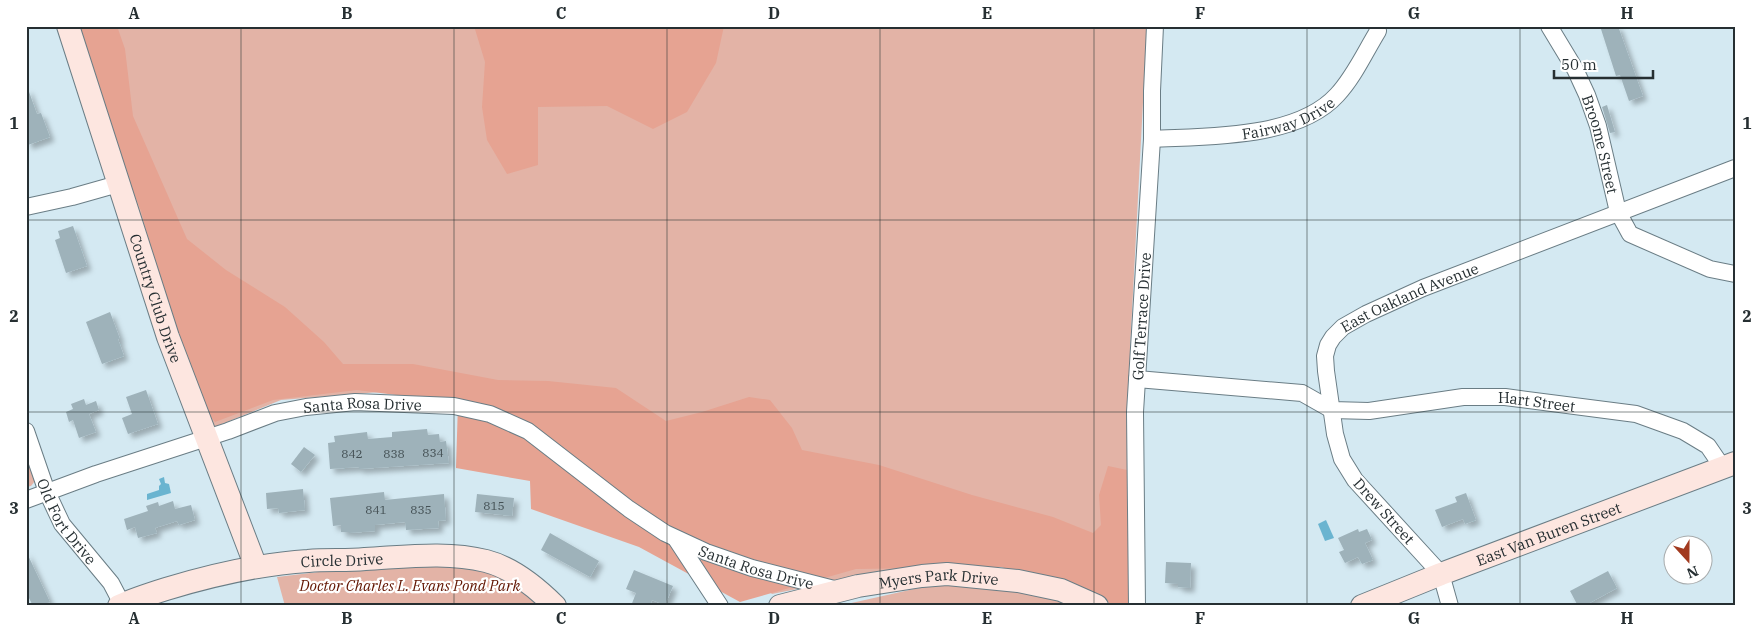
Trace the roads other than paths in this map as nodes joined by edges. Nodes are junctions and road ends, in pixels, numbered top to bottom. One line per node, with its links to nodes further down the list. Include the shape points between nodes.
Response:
1 (68, 26): 7 (street, Country Club Drive)
2 (1155, 26): 5 (street, Golf Terrace Drive)
3 (1550, 26): 9 (street, Broome Street, via 1587,95 1598,126)
4 (1379, 28): 5 (street, Fairway Drive, via 1349,80 1328,104 1309,116 1271,128 1236,134)
5 (1152, 139): 11 (street, Golf Terrace Drive)
6 (1735, 168): 9 (street, East Oakland Avenue)
7 (118, 184): 8 (street); 14 (street, Country Club Drive, via 168,337)
8 (26, 207)
9 (1618, 212): 10 (street, via 1630,234 1710,269); 12 (street, East Oakland Avenue, via 1423,288 1342,327 1328,345 1325,356)
10 (1735, 274)
11 (1137, 379): 12 (street, via 1302,393); 28 (street, Golf Terrace Drive)
12 (1332, 410): 15 (street, Hart Street, via 1369,411 1463,397 1505,397 1636,414 1683,432 1708,446); 20 (street, Drew Street, via 1342,458 1355,480)
13 (26, 431): 16 (street, Old Fort Drive)
14 (207, 437): 16 (street, Santa Rosa Drive); 18 (street, Santa Rosa Drive, via 275,413 306,407 355,402 454,406 490,414 528,431 629,509); 19 (street, Country Club Drive)
15 (1729, 466): 20 (street, East Van Buren Street)
16 (47, 492): 17 (street, Santa Rosa Drive); 23 (street, Old Fort Drive, via 62,524 111,583)
17 (26, 500)
18 (675, 538): 21 (street, Santa Rosa Drive, via 752,568); 25 (street, Santa Rosa Drive)
19 (256, 567): 22 (street, Circle Drive, via 188,582); 24 (street, Circle Drive, via 307,561 453,556 503,567 528,581)
20 (1441, 574): 29 (street, East Van Buren Street); 30 (street, Drew Street)
21 (840, 590): 26 (street, Myers Park Drive); 27 (street, Myers Park Drive, via 947,574 1035,584 1061,590)
22 (145, 601): 23 (street, Circle Drive)
23 (121, 605)
24 (555, 606)
25 (720, 606)
26 (780, 606)
27 (1097, 606)
28 (1137, 606)
29 (1362, 606)
30 (1450, 606)

